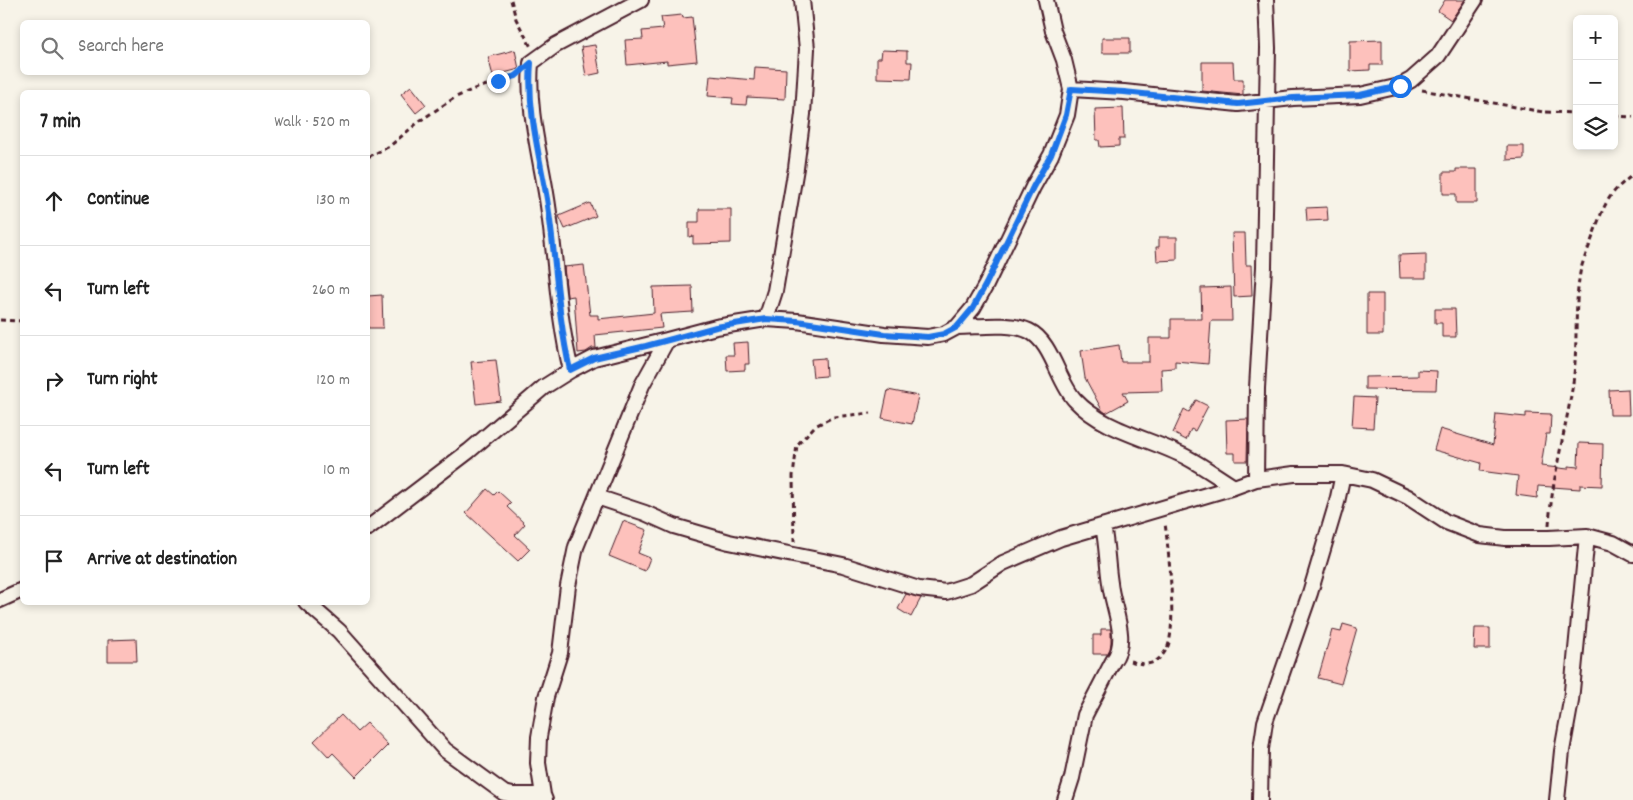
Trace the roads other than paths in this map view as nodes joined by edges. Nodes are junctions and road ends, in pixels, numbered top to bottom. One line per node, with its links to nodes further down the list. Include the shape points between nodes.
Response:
1 (641, 0): 11 (street, via 556,45 534,61 530,79 560,319)
2 (802, 0): 8 (street, via 807,49 802,123 775,291)
3 (1046, 0): 6 (street)
4 (1266, 0): 7 (street)
5 (1475, 0): 7 (street, via 1438,56 1400,86 1360,95)
6 (1071, 89): 7 (street, via 1238,104); 9 (street, via 1066,115 1051,155 982,292)
7 (1267, 102): 13 (street)
8 (766, 319): 9 (street, via 928,337); 10 (street)
9 (957, 327): 14 (street, via 1000,326 1028,331 1040,339 1073,398 1087,412 1186,457)
10 (666, 340): 11 (street, via 594,358); 15 (street, via 642,385)
11 (570, 370): 16 (street, via 544,387 470,451)
12 (1343, 474): 13 (street, via 1294,474); 18 (street, via 1372,480 1408,497 1446,522 1480,535 1505,538); 25 (street, via 1310,593 1265,722)
13 (1256, 479): 14 (street)
14 (1234, 487): 17 (street)
15 (597, 497): 17 (street, via 674,526 720,539 843,565 919,588 946,592 971,584 1003,563 1037,547); 23 (street, via 576,547 560,653 546,697 538,762)
16 (370, 526)
17 (1103, 526): 24 (street, via 1110,585 1118,618 1119,654 1085,715)
18 (1587, 536): 19 (street, via 1613,543); 26 (street, via 1571,701)
19 (1633, 554)
20 (20, 591): 21 (street)
21 (0, 600)
22 (310, 605): 23 (street, via 339,630 445,750 504,793)
23 (544, 798)
24 (1065, 800)
25 (1260, 800)
26 (1557, 800)

